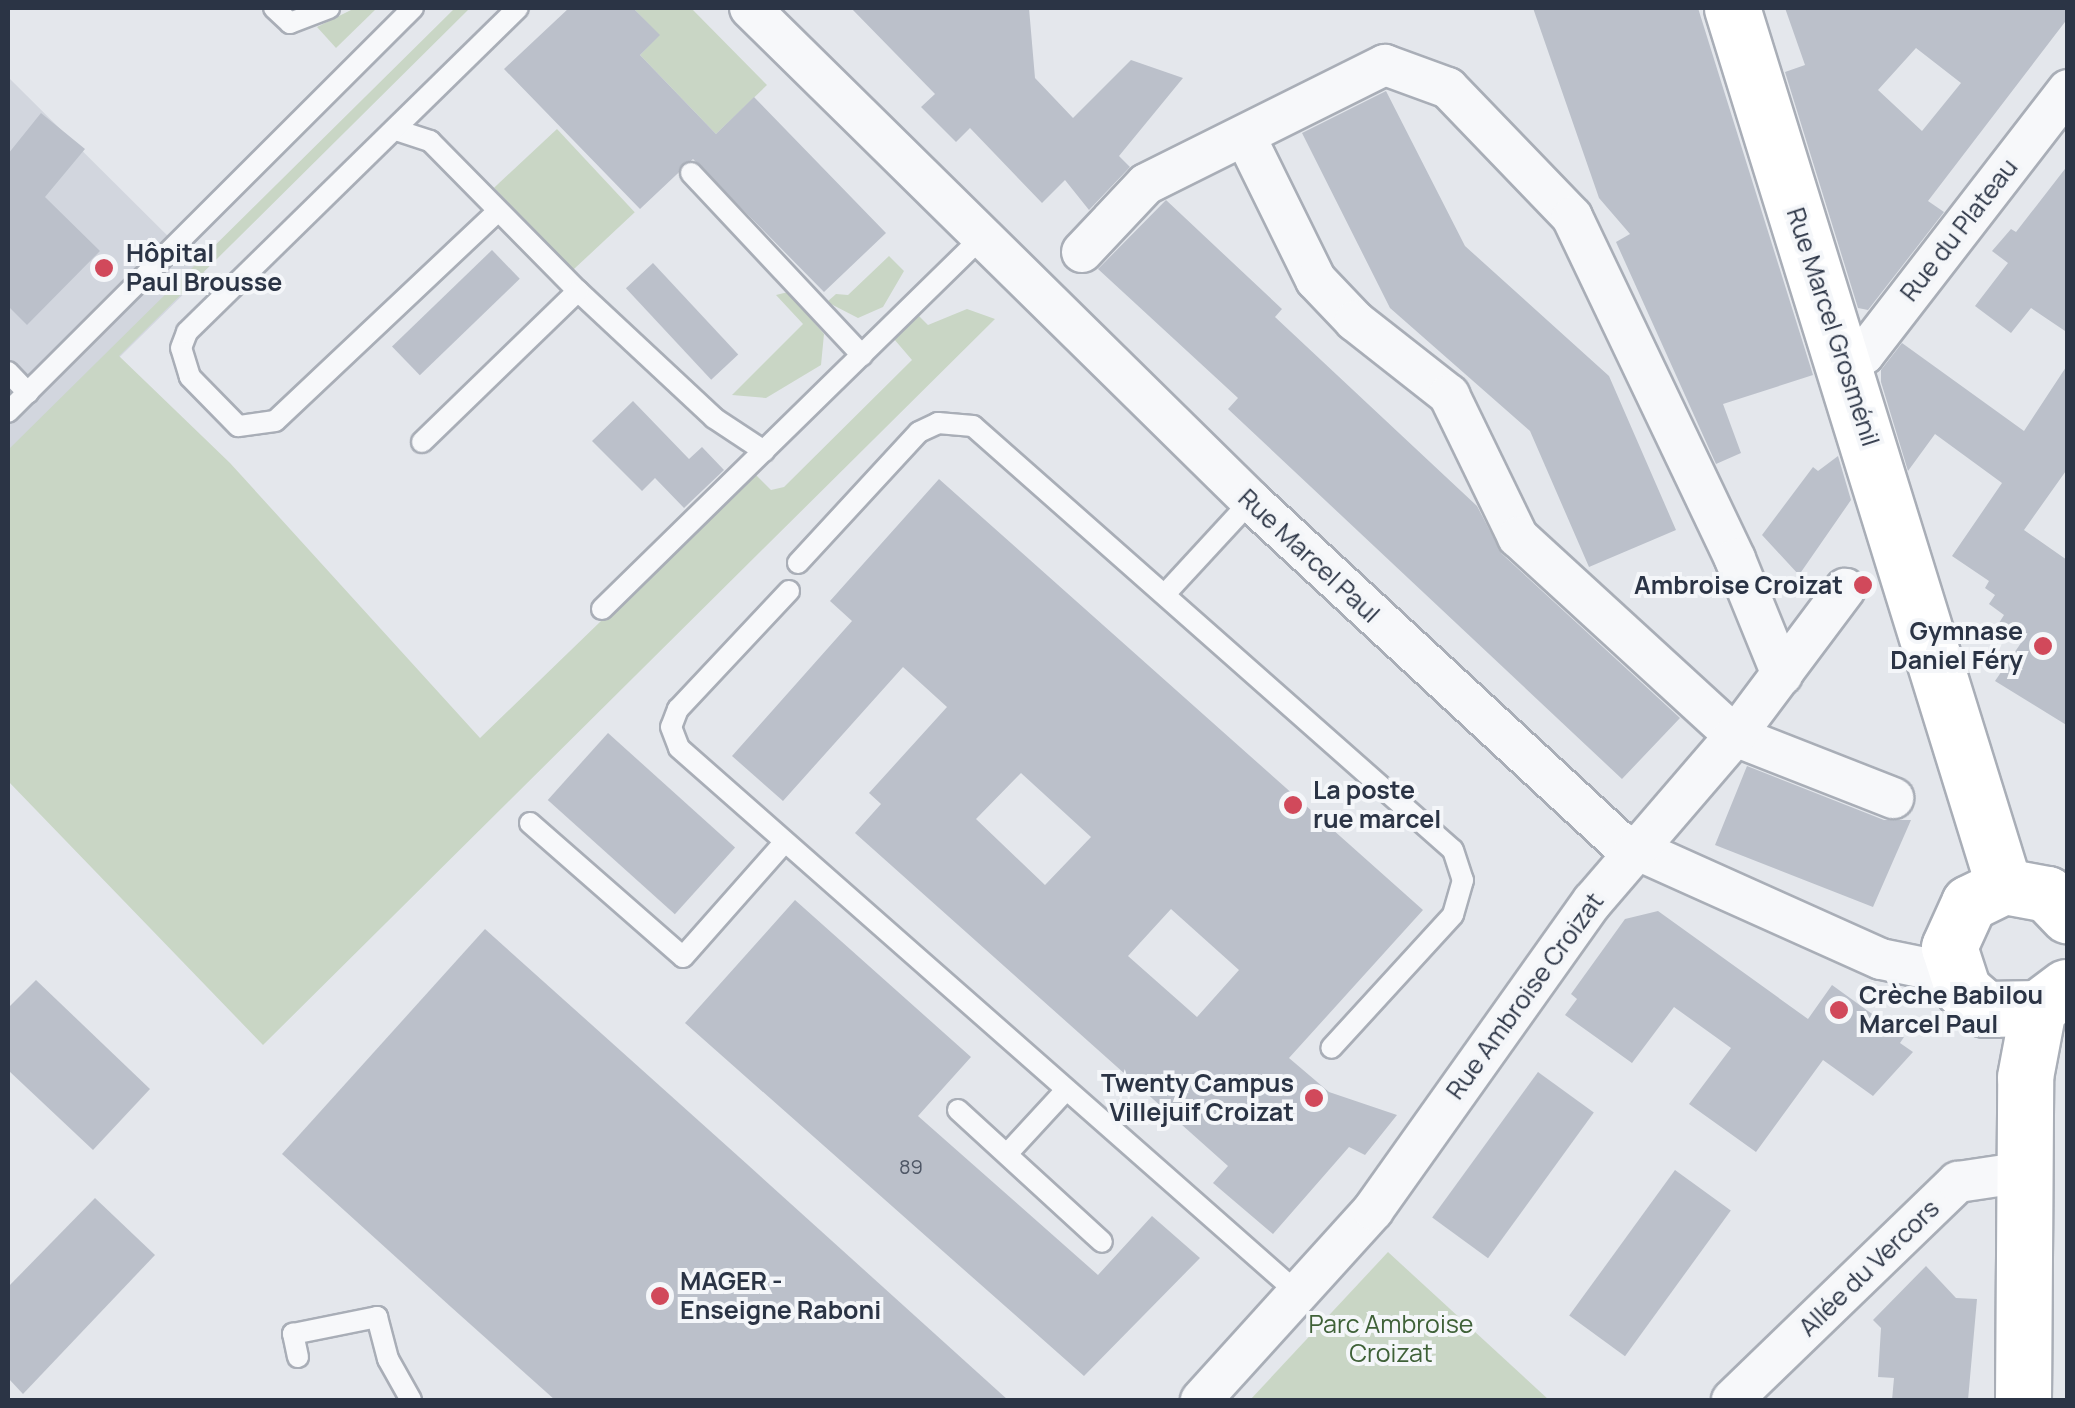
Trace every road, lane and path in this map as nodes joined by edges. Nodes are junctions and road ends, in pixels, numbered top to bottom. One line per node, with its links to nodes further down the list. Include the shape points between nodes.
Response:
1 (274, 8): 2 (lane, via 290,23)
2 (329, 8)
3 (413, 8): 18 (lane)
4 (518, 8): 8 (lane)
5 (750, 8): 12 (street, Rue Marcel Paul)
6 (1732, 8): 16 (street, Rue Marcel Grosménil)
7 (2068, 90): 16 (street, Rue du Plateau, via 1864,354)
8 (396, 130): 11 (lane, via 430,141); 11 (lane, via 188,332 181,348 190,378 238,426 275,420)
9 (1246, 138): 13 (street, via 1146,184); 28 (street, via 1384,65 1448,88 1572,218 1735,559); 29 (street, via 1316,280 1355,321 1450,396 1518,537)
10 (691, 174): 15 (lane)
11 (498, 211): 14 (lane)
12 (979, 240): 15 (lane); 22 (street, Rue Marcel Paul)
13 (1082, 252)
14 (578, 291): 20 (lane); 21 (lane, via 714,418)
15 (862, 356): 21 (lane)
16 (1844, 360): 34 (street, Rue Marcel Grosménil, via 1926,649)
17 (8, 372): 18 (lane)
18 (28, 393): 19 (lane)
19 (8, 412)
20 (422, 442)
21 (764, 452): 27 (lane)
22 (1251, 501): 26 (lane); 33 (street, Rue Marcel Paul, via 1577,807)
23 (798, 564): 26 (lane, via 894,453 919,432 955,422 992,437)
24 (1845, 589): 28 (street, Rue Ambroise Croizat)
25 (789, 591): 32 (lane, via 678,709 672,727 685,756)
26 (1166, 593): 37 (lane, via 1453,850 1459,863 1463,880 1453,915)
27 (602, 609)
28 (1782, 675): 29 (street, Rue Ambroise Croizat)
29 (1735, 736): 30 (street); 33 (street, Rue Ambroise Croizat)
30 (1893, 798)
31 (530, 823): 32 (lane, via 683,957)
32 (784, 843): 38 (lane)
33 (1634, 852): 36 (street, Rue Marcel Paul, via 1880,959); 43 (street, Rue Ambroise Croizat, via 1373,1210)
34 (2004, 886): 35 (street, via 2046,894); 36 (street, via 1985,891 1957,918 1949,947)
35 (2068, 916)
36 (2011, 994): 41 (street, via 2024,1077)
37 (1330, 1048)
38 (1066, 1090): 40 (lane); 43 (lane)
39 (958, 1110): 40 (lane)
40 (1006, 1154): 42 (lane)
41 (2025, 1172): 47 (street, Allée du Vercors, via 1958,1182); 48 (street)
42 (1102, 1242)
43 (1299, 1294): 46 (street, Rue Ambroise Croizat)
44 (298, 1357): 45 (lane, via 294,1334 377,1317 388,1358)
45 (412, 1400)
46 (1201, 1400)
47 (1732, 1400)
48 (2023, 1400)

